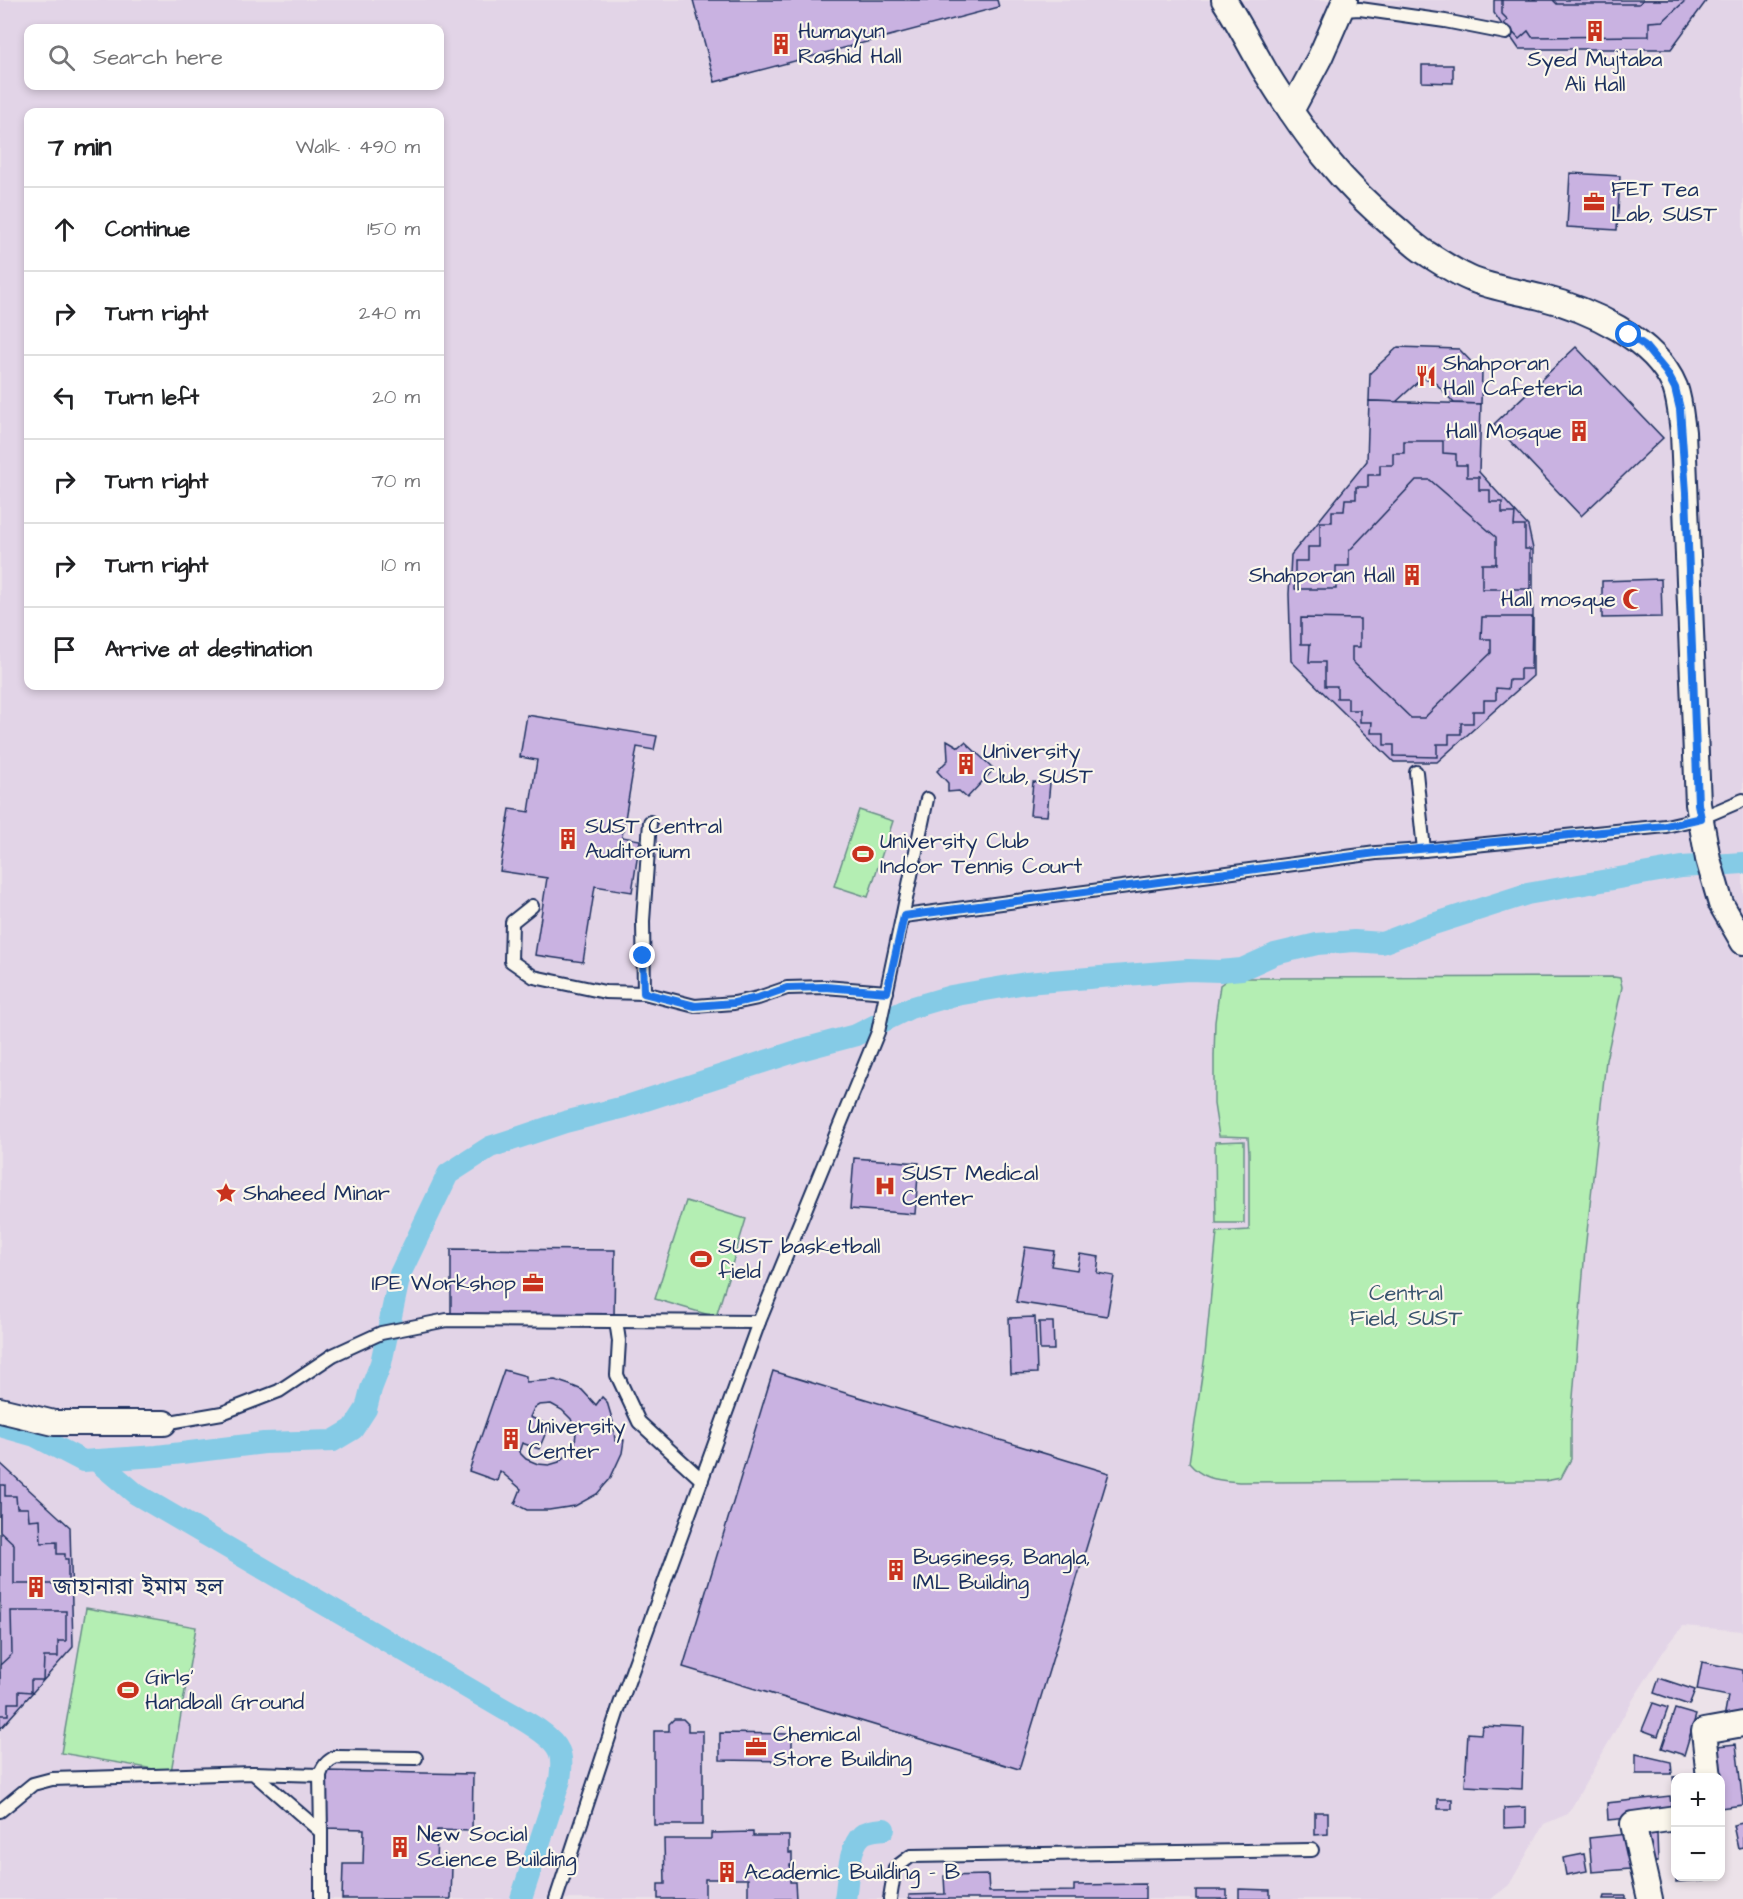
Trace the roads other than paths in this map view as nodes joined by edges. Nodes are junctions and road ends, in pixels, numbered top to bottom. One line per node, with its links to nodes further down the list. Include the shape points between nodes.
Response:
1 (1224, 0): 4 (street)
2 (1343, 5): 3 (lane); 4 (street)
3 (1506, 33)
4 (1292, 111): 8 (street, via 1306,135 1355,193 1425,253 1469,278 1542,297 1606,322 1644,345 1667,373 1675,388 1683,432)
5 (1416, 772): 10 (lane)
6 (927, 799): 12 (lane)
7 (1743, 800): 8 (lane)
8 (1701, 818): 10 (lane, via 1666,826); 13 (street, via 1721,904)
9 (650, 822): 15 (lane, via 643,921)
10 (1424, 850): 12 (lane, via 1364,854)
11 (532, 906): 15 (lane, via 512,922 511,961 534,977 604,992)
12 (904, 916): 14 (lane)
13 (1743, 942)
14 (887, 992): 15 (lane, via 787,988 734,1003 695,1006); 17 (lane, via 878,1032)
15 (644, 993)
16 (616, 1321): 17 (lane); 19 (lane, via 447,1320 381,1333 333,1355 279,1391 222,1413); 20 (lane, via 617,1375 639,1422)
17 (759, 1322): 20 (lane)
18 (0, 1410): 19 (street, via 54,1424)
19 (164, 1423)
20 (702, 1480): 31 (lane, via 619,1707)
21 (1743, 1724): 24 (street, via 1704,1731)
22 (416, 1758): 25 (lane, via 336,1757 328,1761)
23 (252, 1773): 25 (lane); 26 (lane, via 52,1779 33,1784); 28 (lane)
24 (1708, 1773)
25 (320, 1775): 28 (lane)
26 (0, 1811)
27 (1671, 1819): 33 (street, via 1633,1824)
28 (321, 1832): 30 (lane)
29 (1312, 1850): 32 (lane, via 911,1856 894,1868)
30 (321, 1899)
31 (556, 1899)
32 (890, 1899)
33 (1650, 1899)

